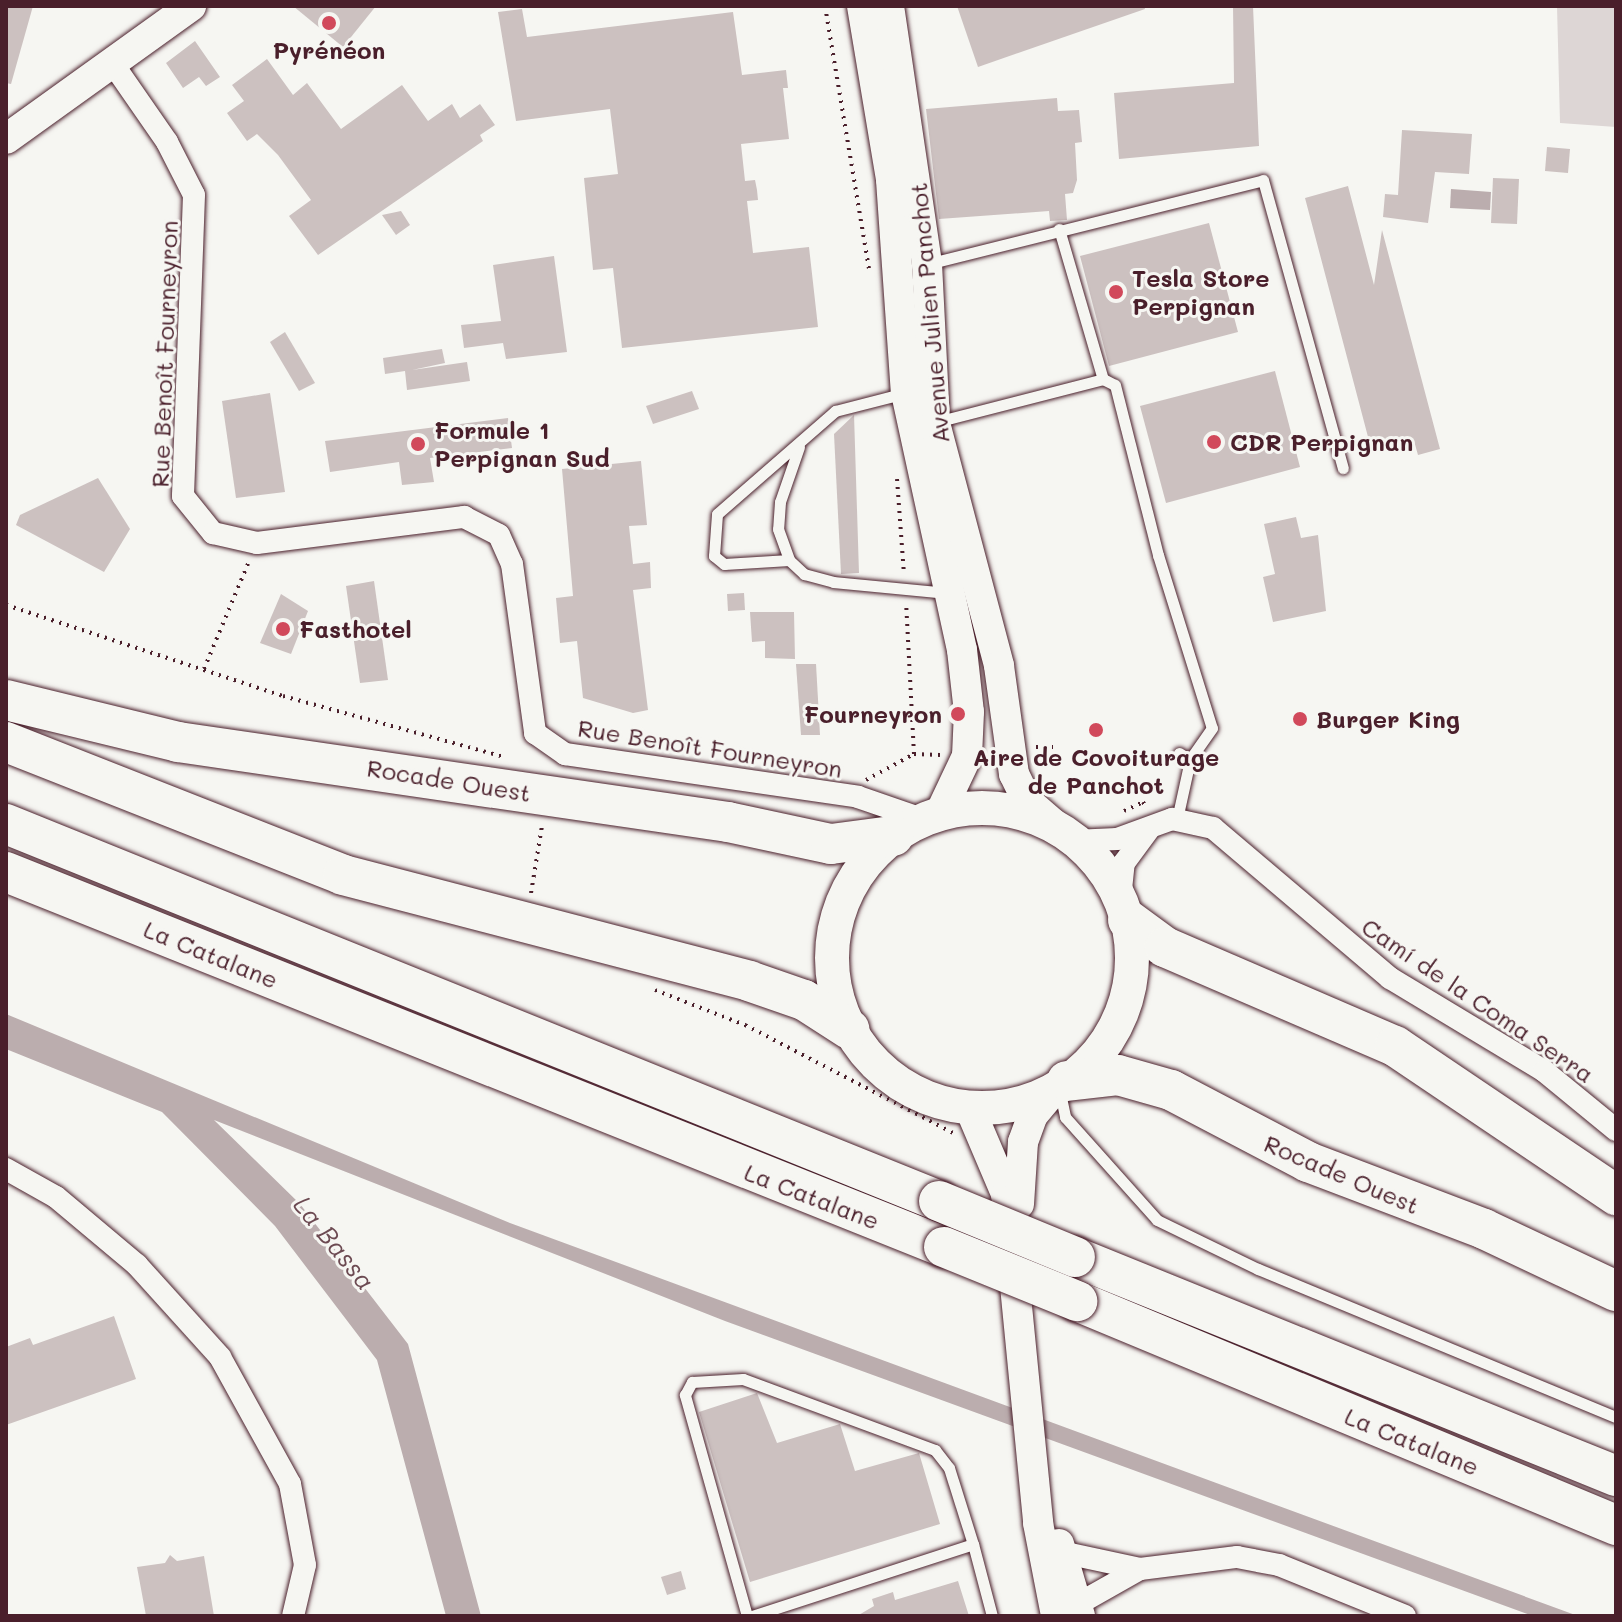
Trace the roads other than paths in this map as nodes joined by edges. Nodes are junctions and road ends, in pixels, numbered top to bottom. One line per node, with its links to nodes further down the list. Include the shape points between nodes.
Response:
1 (191, 6): 4 (main road)
2 (862, 6): 7 (main road, Avenue Julien Panchot)
3 (889, 6): 7 (main road, Avenue Julien Panchot)
4 (113, 64): 5 (main road); 20 (street, Rue Benoît Fourneyron, via 167,142 194,195 183,496 213,533 257,543 464,517 499,535 512,564 535,733 565,754)
5 (6, 139)
6 (1059, 229): 7 (lane); 9 (lane); 13 (lane, via 1263,180)
7 (913, 267): 8 (main road, Avenue Julien Panchot); 11 (main road, Avenue Julien Panchot)
8 (899, 324): 10 (main road, Avenue Julien Panchot); 11 (lane, via 908,336 913,386)
9 (1103, 379): 11 (lane); 21 (lane, via 1115,385 1158,555 1212,728 1184,756)
10 (906, 393): 12 (lane, via 835,411); 14 (lane, via 923,414 933,495); 16 (main road, Avenue Julien Panchot)
11 (935, 423): 14 (main road, Avenue Julien Panchot)
12 (799, 447): 15 (lane, via 780,502 778,529); 15 (lane, via 717,514 712,530 714,556 724,564)
13 (1343, 468)
14 (955, 510): 17 (main road, Avenue Julien Panchot)
15 (789, 560): 16 (lane, via 804,574 833,582)
16 (950, 593): 17 (lane); 20 (main road, Avenue Julien Panchot, via 969,712 967,756)
17 (983, 601): 24 (main road, Avenue Julien Panchot, via 1014,774 1027,801)
18 (6, 700): 20 (highway, Rocade Ouest, via 178,742 728,822 831,844)
19 (6, 742): 27 (highway, via 343,875 749,981 804,1000)
20 (907, 817): 24 (main road, via 1017,812); 27 (main road, via 851,881 839,909 831,970)
21 (1177, 819): 23 (street, Camí de la Coma Serra); 30 (street, Camí de la Coma Serra, via 1213,828 1390,978 1544,1071)
22 (6, 824): 37 (highway, La Catalane, bridge)
23 (1153, 824): 24 (street, Camí de la Coma Serra, via 1117,839); 26 (street, via 1128,855)
24 (1069, 837): 26 (main road)
25 (6, 872): 39 (highway, La Catalane, bridge, via 944,1247)
26 (1124, 909): 28 (main road, via 1133,958 1127,999 1104,1048); 32 (highway, via 1165,947 1395,1046)
27 (849, 1029): 29 (main road, via 899,1082 931,1100)
28 (1058, 1088): 29 (main road); 33 (highway, Rocade Ouest, via 1118,1075 1171,1090 1308,1162 1484,1229); 34 (main road, via 1033,1115 1019,1169); 35 (lane, via 1065,1117 1157,1220 1258,1269)
29 (970, 1109): 34 (main road, via 1006,1194)
30 (1616, 1130)
31 (6, 1169): 44 (street, via 56,1197 137,1265 220,1357 290,1484 305,1565)
32 (1616, 1195)
33 (1616, 1291)
34 (1028, 1382): 36 (main road)
35 (1616, 1417)
36 (1035, 1445): 38 (main road); 41 (main road)
37 (1616, 1476)
38 (1038, 1523): 41 (lane); 43 (main road)
39 (1616, 1525)
40 (973, 1544): 45 (lane); 45 (lane, via 949,1468 935,1450 743,1379 692,1382 685,1395); 46 (lane)
41 (1059, 1567): 42 (street); 43 (main road)
42 (1140, 1569): 43 (street); 47 (street, via 1237,1557 1279,1565)
43 (1070, 1614)
44 (293, 1616)
45 (750, 1616)
46 (992, 1616)
47 (1405, 1616)

